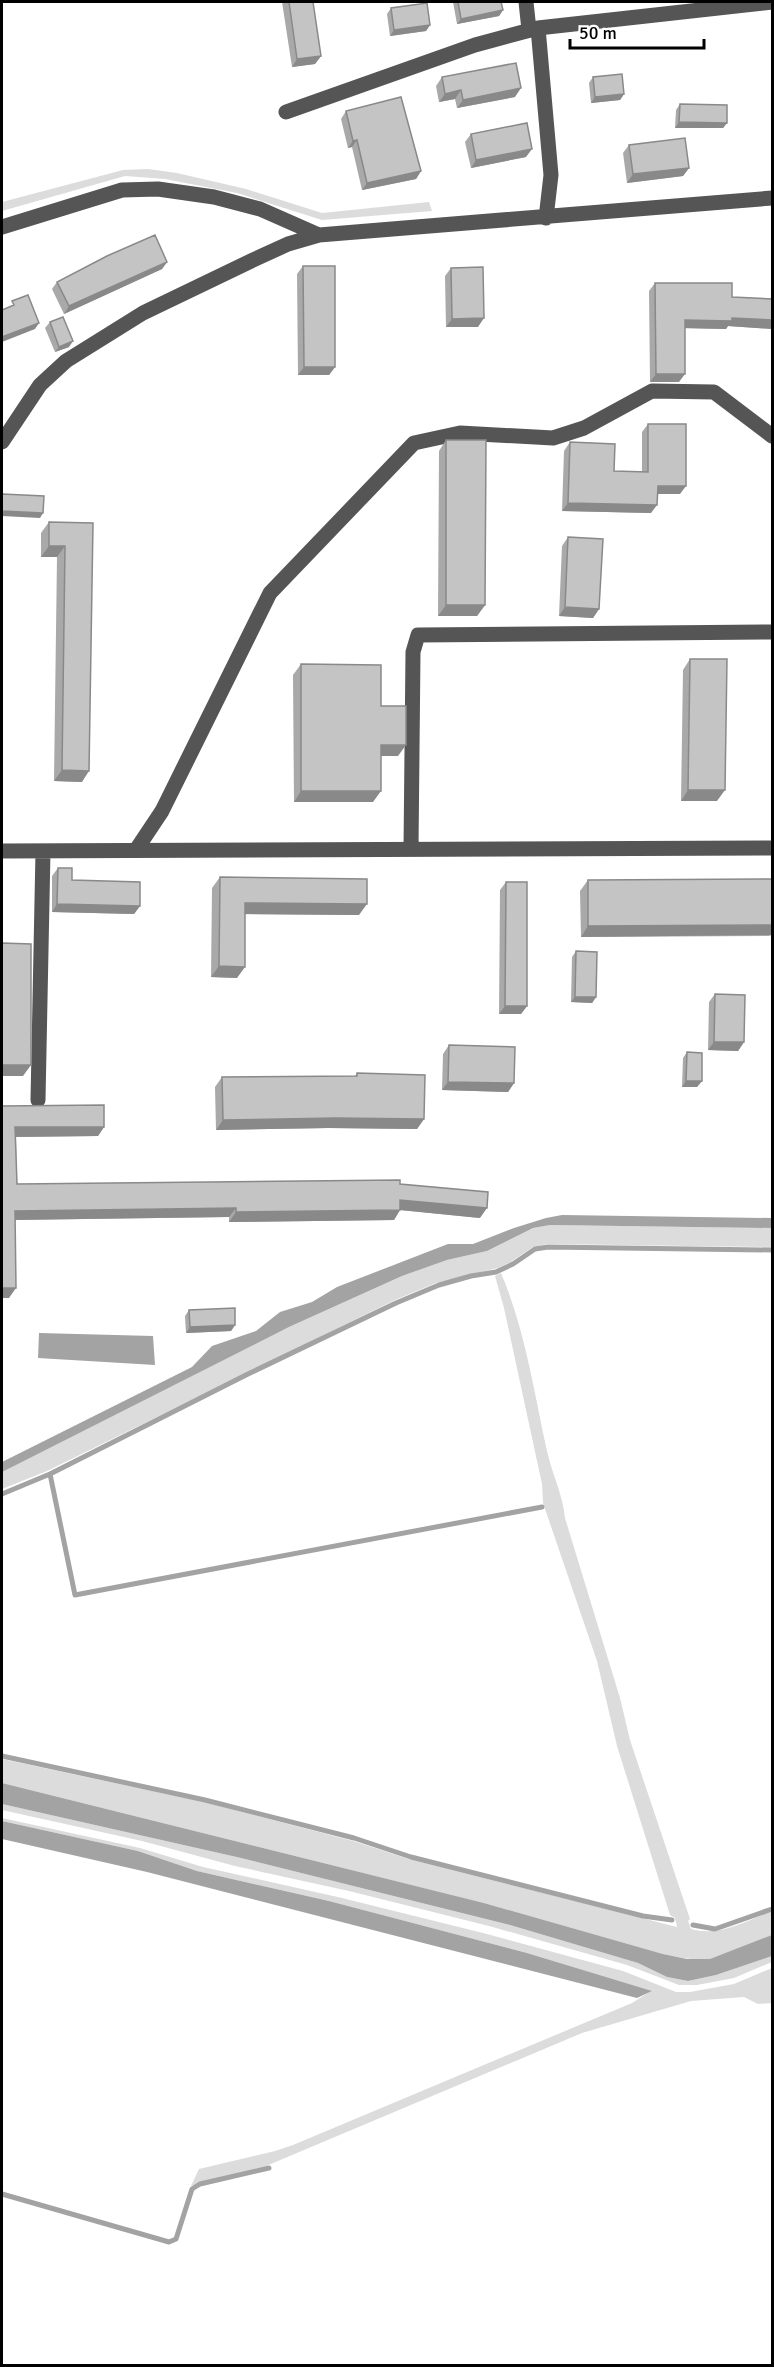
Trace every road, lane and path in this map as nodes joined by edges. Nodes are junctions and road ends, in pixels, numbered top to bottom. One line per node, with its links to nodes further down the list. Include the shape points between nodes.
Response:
1 (526, 2): 3 (street)
2 (772, 2): 3 (street)
3 (534, 29): 4 (street, via 475,45); 6 (street, via 551,175)
4 (286, 112)
5 (772, 198): 6 (street)
6 (546, 218): 8 (street)
7 (2, 227): 8 (street, via 122,190 158,189 260,209)
8 (319, 235): 10 (street, via 288,244 143,313 66,361 40,385)
9 (772, 436): 13 (street, via 714,392 652,391 584,428 553,438 459,434 414,443 270,593 162,811)
10 (2, 442)
11 (772, 632): 14 (street, via 418,636 413,652)
12 (772, 848): 14 (street)
13 (136, 849): 14 (street); 15 (street)
14 (411, 849)
15 (43, 850): 16 (street); 17 (street)
16 (2, 851)
17 (38, 1101)

